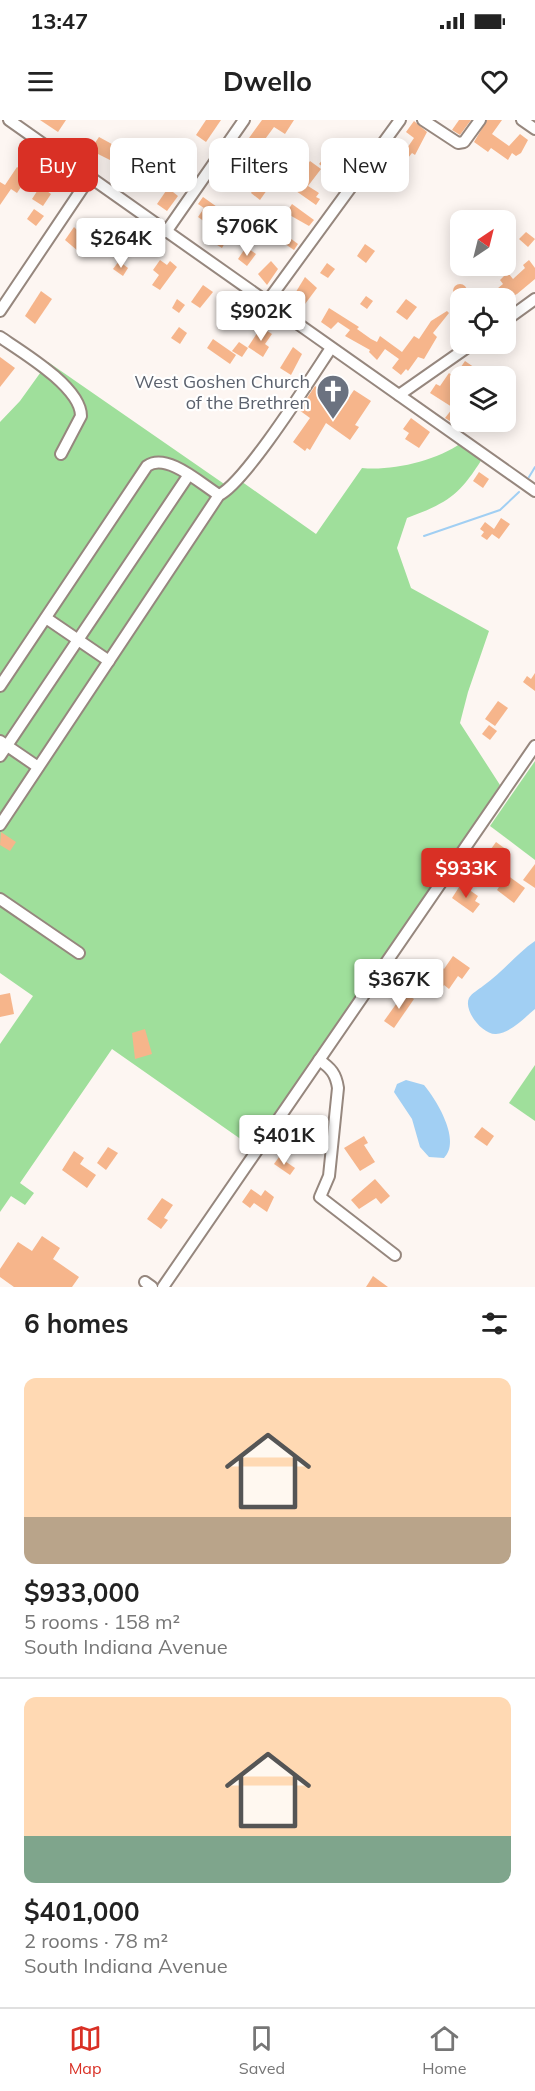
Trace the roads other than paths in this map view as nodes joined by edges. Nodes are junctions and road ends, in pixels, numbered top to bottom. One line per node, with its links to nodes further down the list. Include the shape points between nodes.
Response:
1 (9, 120): 8 (street)
2 (244, 120): 11 (street)
3 (400, 120): 13 (street)
4 (423, 120): 5 (street, via 458,143 464,142)
5 (480, 120)
6 (522, 120): 7 (street)
7 (535, 129)
8 (35, 138)
9 (98, 183): 11 (street)
10 (80, 192): 14 (street)
11 (166, 232): 13 (street)
12 (535, 299): 15 (street)
13 (267, 303): 17 (street)
14 (0, 311)
15 (516, 313)
16 (0, 337): 20 (street, via 51,374 78,400 81,416)
17 (332, 348): 19 (street); 23 (street, via 248,466)
18 (458, 354): 19 (street)
19 (399, 395): 22 (street)
20 (61, 454)
21 (188, 476): 23 (street); 24 (street, via 165,462 147,466); 25 (street)
22 (535, 491)
23 (219, 495): 26 (street)
24 (46, 618): 25 (street); 27 (street)
25 (78, 640): 26 (street); 28 (street)
26 (109, 661): 31 (street)
27 (0, 686)
28 (3, 743): 30 (street); 31 (street)
29 (535, 746): 35 (street)
30 (0, 756)
31 (38, 767): 32 (street)
32 (0, 825)
33 (0, 899): 34 (street)
34 (79, 953)
35 (319, 1060): 36 (street, via 331,1068 338,1088 329,1176 320,1197); 37 (street)
36 (395, 1255)
37 (164, 1287)

